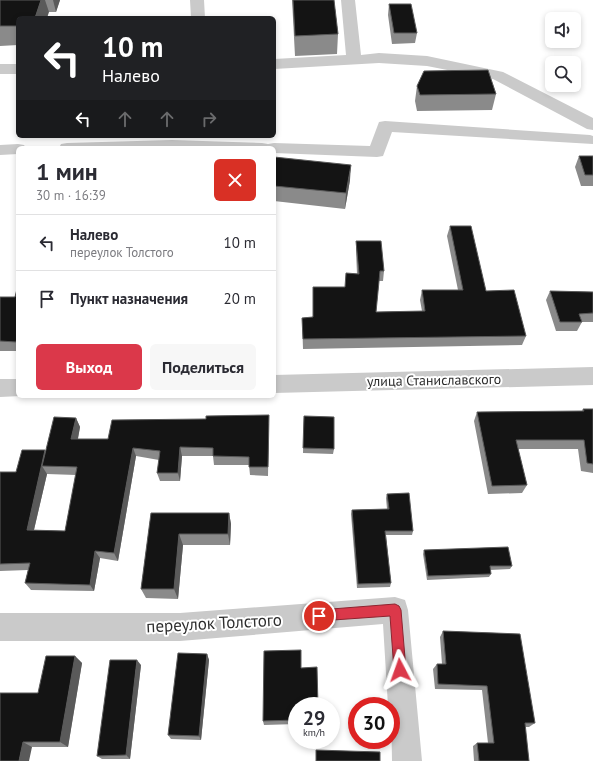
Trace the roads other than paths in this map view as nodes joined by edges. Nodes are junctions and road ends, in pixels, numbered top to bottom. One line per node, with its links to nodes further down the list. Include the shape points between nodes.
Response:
1 (197, 0): 3 (street)
2 (348, 0): 4 (street)
3 (198, 16)
4 (354, 60): 5 (street); 8 (street, via 379,58 427,61 498,75)
5 (276, 64)
6 (0, 69): 7 (street)
7 (16, 69)
8 (591, 133): 11 (street, via 385,126 377,152)
9 (137, 146): 10 (street)
10 (202, 146)
11 (276, 148)
12 (16, 149): 13 (street)
13 (0, 150)
14 (593, 376): 15 (street, улица Станиславского)
15 (276, 384)
16 (0, 388): 17 (street)
17 (16, 388)
18 (0, 627): 19 (street, переулок Толстого, via 180,627 395,610)
19 (407, 761)

